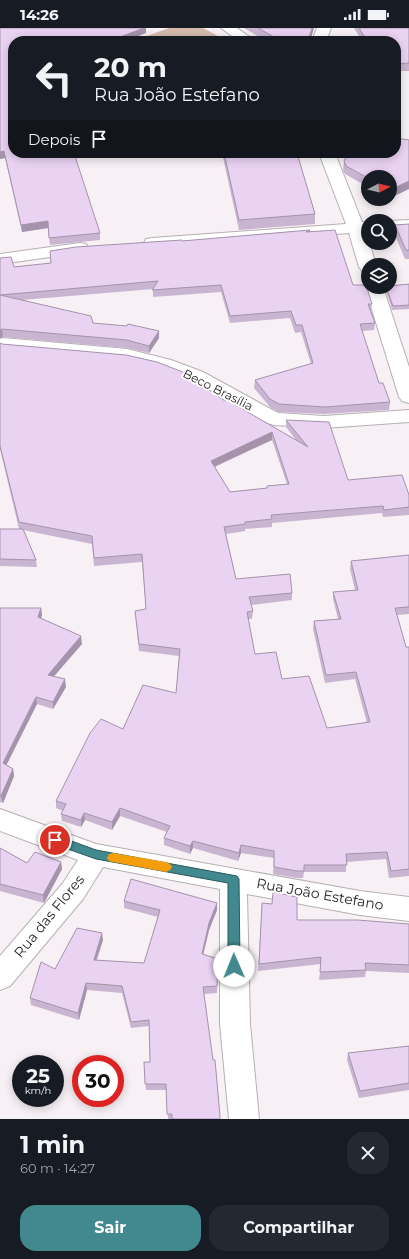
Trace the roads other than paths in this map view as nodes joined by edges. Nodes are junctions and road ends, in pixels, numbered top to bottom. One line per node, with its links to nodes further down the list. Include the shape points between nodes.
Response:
1 (228, 28): 2 (street)
2 (240, 36)
3 (329, 158): 5 (street)
4 (409, 225): 6 (street)
5 (361, 226)
6 (397, 226)
7 (361, 228): 8 (street)
8 (138, 244)
9 (92, 247): 10 (street)
10 (0, 258)
11 (376, 294): 13 (street)
12 (4, 344): 14 (street, Beco Brasília, via 127,355 164,364 196,376 274,419 324,422)
13 (409, 397)
14 (409, 416)
15 (0, 820): 16 (street, Rua João Estefano)
16 (96, 855): 17 (street, Rua João Estefano); 19 (street, Rua das Flores, via 73,891)
17 (233, 879): 18 (street, Rua João Estefano, via 360,903); 20 (street, via 235,1024)
18 (409, 909)
19 (0, 977)
20 (244, 1119)

